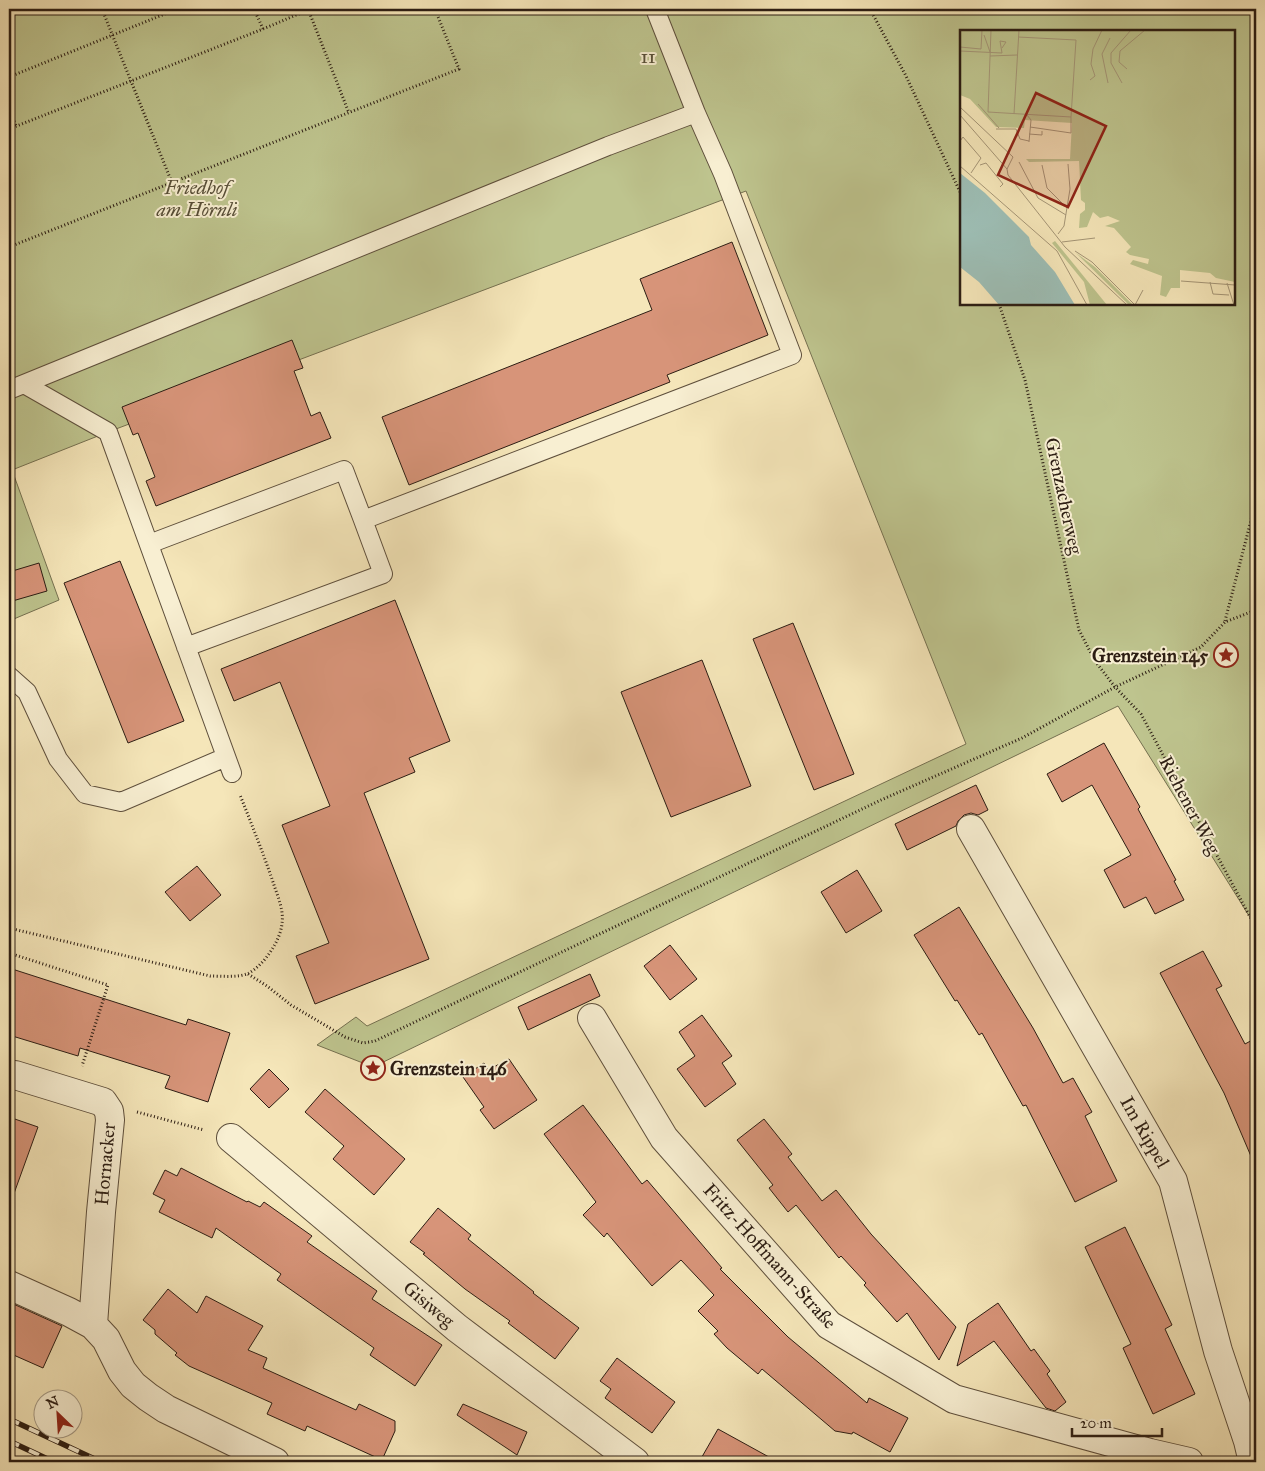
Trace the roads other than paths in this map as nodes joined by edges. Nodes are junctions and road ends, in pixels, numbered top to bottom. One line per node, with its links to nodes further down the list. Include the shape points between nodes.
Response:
1 (655, 9): 2 (lane)
2 (696, 113): 3 (lane); 4 (lane, via 723,174 792,355)
3 (16, 387): 5 (lane, via 108,432)
4 (363, 520): 5 (lane, via 344,470); 6 (lane, via 383,574)
5 (149, 544): 6 (lane)
6 (186, 647): 7 (lane, via 229,765 121,802 85,794 58,759 27,692)
7 (9, 676)
8 (971, 829): 14 (street, Im Rippel, via 1173,1181 1218,1350)
9 (592, 1018): 17 (street, Fritz-Hoffmann-Straße, via 664,1138 829,1325 954,1400)
10 (9, 1075): 13 (street, Hornacker, via 103,1102 109,1111)
11 (231, 1138): 16 (street, Gisiweg, via 457,1328)
12 (9, 1285): 13 (street)
13 (93, 1325): 15 (street, via 106,1339 122,1371 148,1397 166,1409)
14 (1252, 1446)
15 (276, 1462)
16 (635, 1462)
17 (1189, 1462)

